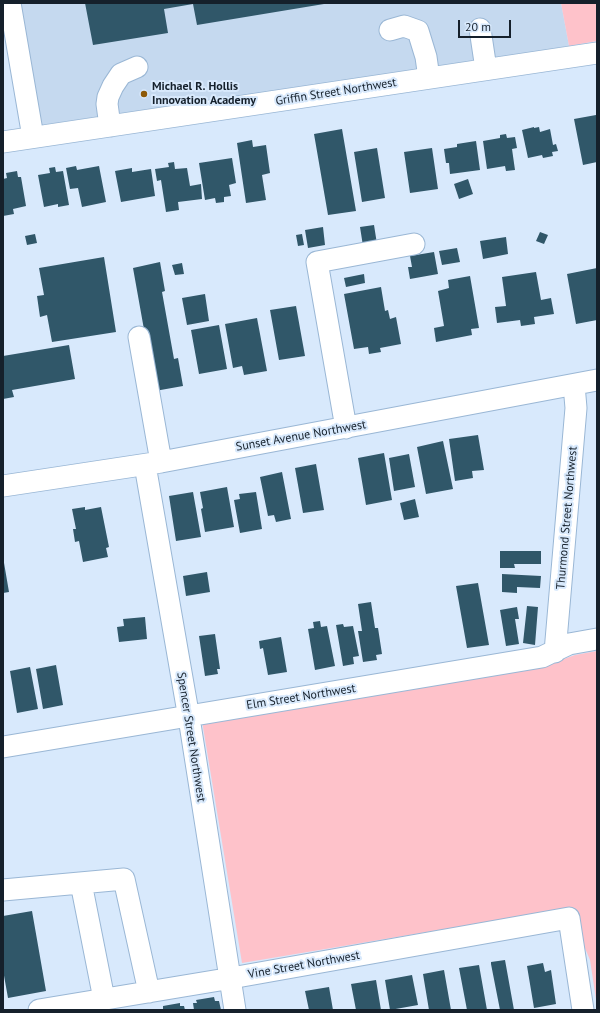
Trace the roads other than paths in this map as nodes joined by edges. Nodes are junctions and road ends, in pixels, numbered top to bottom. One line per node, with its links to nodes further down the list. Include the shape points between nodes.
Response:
1 (10, 3): 9 (street)
2 (480, 29): 6 (street)
3 (390, 30): 7 (street, via 404,26 418,30 426,57)
4 (597, 52): 6 (street, Griffin Street Northwest)
5 (137, 67): 8 (street, via 121,74 113,86 107,104)
6 (486, 69): 7 (street, Griffin Street Northwest)
7 (428, 78): 8 (street, Griffin Street Northwest)
8 (110, 126): 9 (street, Griffin Street Northwest)
9 (33, 137): 10 (street, Griffin Street Northwest)
10 (3, 142)
11 (414, 244): 15 (street, via 318,262)
12 (139, 337): 16 (street, Spencer Street Northwest)
13 (597, 380): 14 (street, Sunset Avenue Northwest)
14 (574, 385): 15 (street, Sunset Avenue Northwest); 19 (street, Thurmond Street Northwest, via 576,408)
15 (346, 428): 16 (street, Sunset Avenue Northwest)
16 (153, 463): 17 (street, Sunset Avenue Northwest); 20 (street, Spencer Street Northwest)
17 (3, 486)
18 (597, 640): 19 (street, Elm Street Northwest, via 569,644)
19 (555, 652): 20 (street, Elm Street Northwest, via 542,657)
20 (188, 716): 21 (street, Elm Street Northwest); 24 (street, Spencer Street Northwest)
21 (3, 747)
22 (81, 883): 23 (street); 25 (street, via 124,880); 26 (street)
23 (3, 890)
24 (230, 978): 25 (street, Vine Street Northwest); 28 (street, Spencer Street Northwest); 29 (street, Vine Street Northwest, via 569,918)
25 (149, 992): 26 (street, Vine Street Northwest)
26 (104, 999): 27 (street, Vine Street Northwest)
27 (39, 1010)
28 (235, 1010)
29 (583, 1010)

